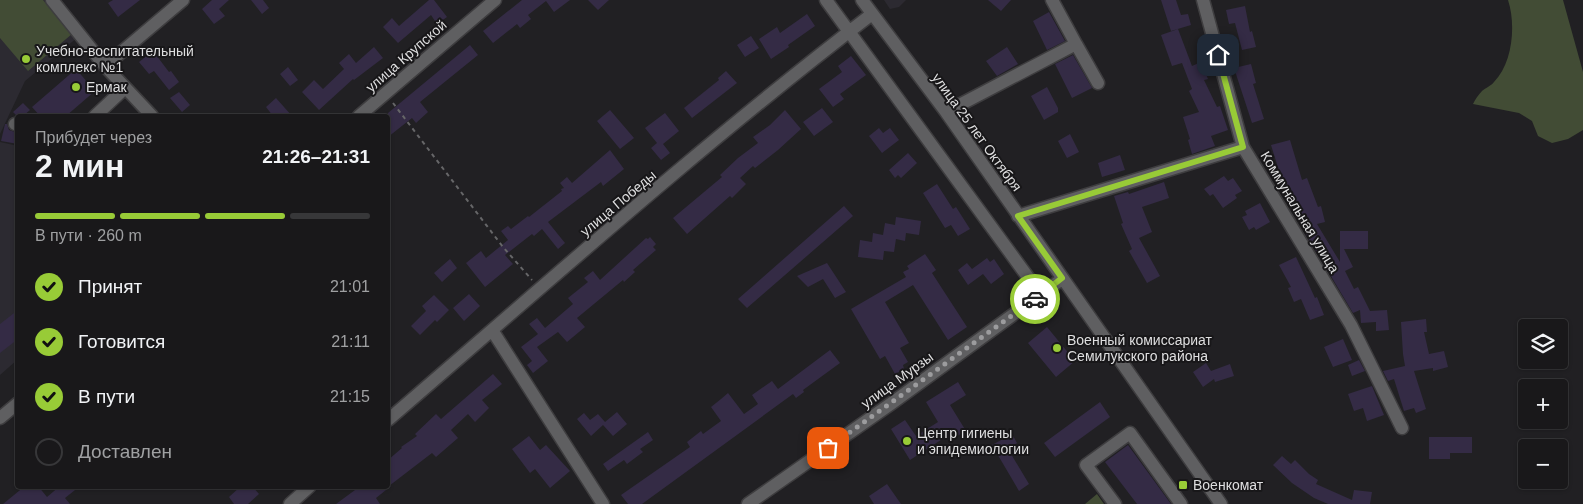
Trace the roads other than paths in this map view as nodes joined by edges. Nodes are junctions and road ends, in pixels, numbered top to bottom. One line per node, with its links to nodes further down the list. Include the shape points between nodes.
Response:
1 (52, 0): 11 (street)
2 (183, 0): 11 (street)
3 (495, 0): 17 (street, улица Крупской)
4 (826, 0): 9 (street)
5 (862, 0): 8 (street, улица 25 лет Октября)
6 (1052, 0): 10 (street)
7 (1203, 0): 18 (street, Коммунальная улица)
8 (872, 14): 9 (street, улица Победы); 14 (street, улица 25 лет Октября)
9 (849, 32): 21 (street); 22 (street, улица Победы, via 728,129)
10 (1076, 44): 12 (street); 14 (street)
11 (105, 66): 13 (street)
12 (1098, 83)
13 (125, 88): 15 (street); 16 (street)
14 (946, 112): 19 (street, улица 25 лет Октября)
15 (97, 114)
16 (150, 114)
17 (361, 114)
18 (1243, 147): 19 (street); 26 (street, Коммунальная улица, via 1351,325)
19 (1018, 216): 20 (street, улица 25 лет Октября)
20 (1062, 278): 21 (street, улица Мурзы); 33 (street, улица 25 лет Октября)
21 (1041, 295): 30 (street, улица Мурзы)
22 (492, 330): 25 (street, улица Победы); 29 (street)
23 (15, 406): 24 (street)
24 (0, 418)
25 (390, 418)
26 (1402, 428)
27 (307, 489): 28 (street)
28 (290, 504)
29 (604, 504)
30 (748, 504)
31 (1115, 504): 32 (street, via 1086,465 1130,433)
32 (1181, 504)
33 (1221, 504)

